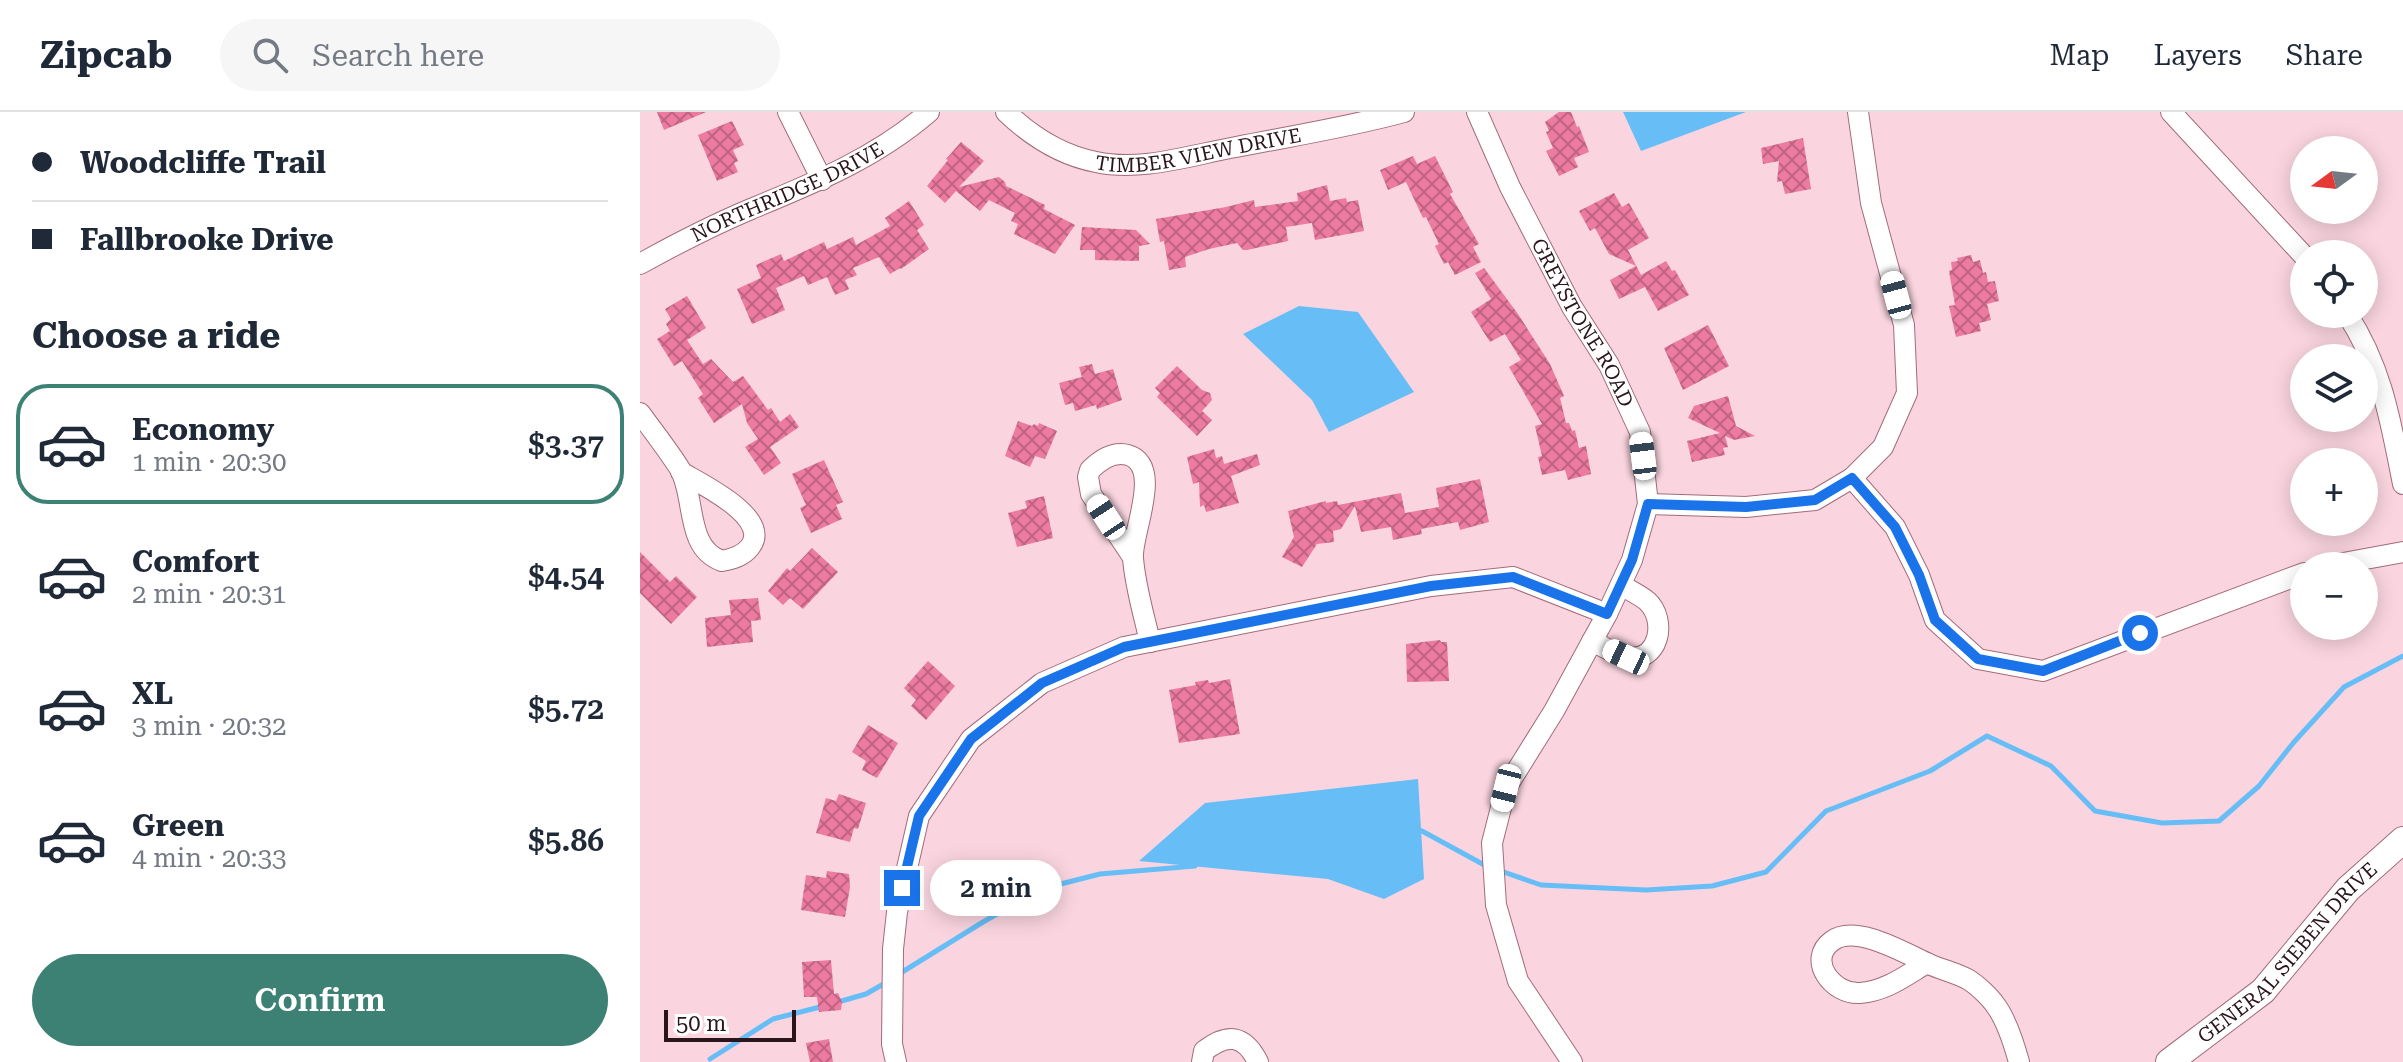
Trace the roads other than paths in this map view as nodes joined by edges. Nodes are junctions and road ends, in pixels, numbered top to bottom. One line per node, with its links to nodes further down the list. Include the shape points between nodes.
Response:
1 (788, 112): 8 (street)
2 (929, 112): 8 (street, NORTHRIDGE DRIVE)
3 (1006, 112): 4 (street, TIMBER VIEW DRIVE, via 1030,134 1063,152 1126,165)
4 (1404, 112)
5 (1477, 112): 16 (street, GREYSTONE ROAD, via 1510,187 1572,307 1609,365 1640,432)
6 (1858, 112): 14 (street, via 1871,203 1904,325 1907,393 1883,447)
7 (2171, 112): 9 (street)
8 (822, 180): 10 (street, NORTHRIDGE DRIVE, via 712,226)
9 (2290, 241)
10 (640, 264)
11 (2357, 328): 15 (street, via 2386,399)
12 (640, 413): 13 (street)
13 (681, 472)
14 (1852, 478): 16 (street, via 1815,500 1746,507); 20 (street, via 1895,527 1935,620 1978,659 2043,671)
15 (2403, 484)
16 (1648, 504): 21 (street, GREYSTONE ROAD)
17 (2403, 552): 19 (street)
18 (1132, 556): 24 (street)
19 (2378, 557)
20 (2290, 578)
21 (1621, 585): 22 (street, GREYSTONE ROAD); 23 (street, via 1648,601 1660,623 1650,652 1626,657)
22 (1607, 614): 23 (street, GREYSTONE ROAD); 24 (street, via 1513,577 1431,586)
23 (1592, 641): 30 (street, GREYSTONE ROAD, via 1506,788 1492,843 1496,905 1518,981)
24 (1150, 642): 27 (street, via 1124,647 1042,683 971,739 919,816 896,924)
25 (2403, 840): 32 (street, GENERAL SIEBEN DRIVE, via 2348,889 2263,991)
26 (1927, 963): 26 (street, via 1853,935 1833,940 1823,954 1831,983 1859,993 1886,988); 31 (street, via 1969,980 1995,1005)
27 (896, 1062)
28 (1202, 1062): 29 (street, via 1204,1051 1228,1039 1242,1041)
29 (1258, 1062)
30 (1572, 1062)
31 (2019, 1062)
32 (2169, 1062)

